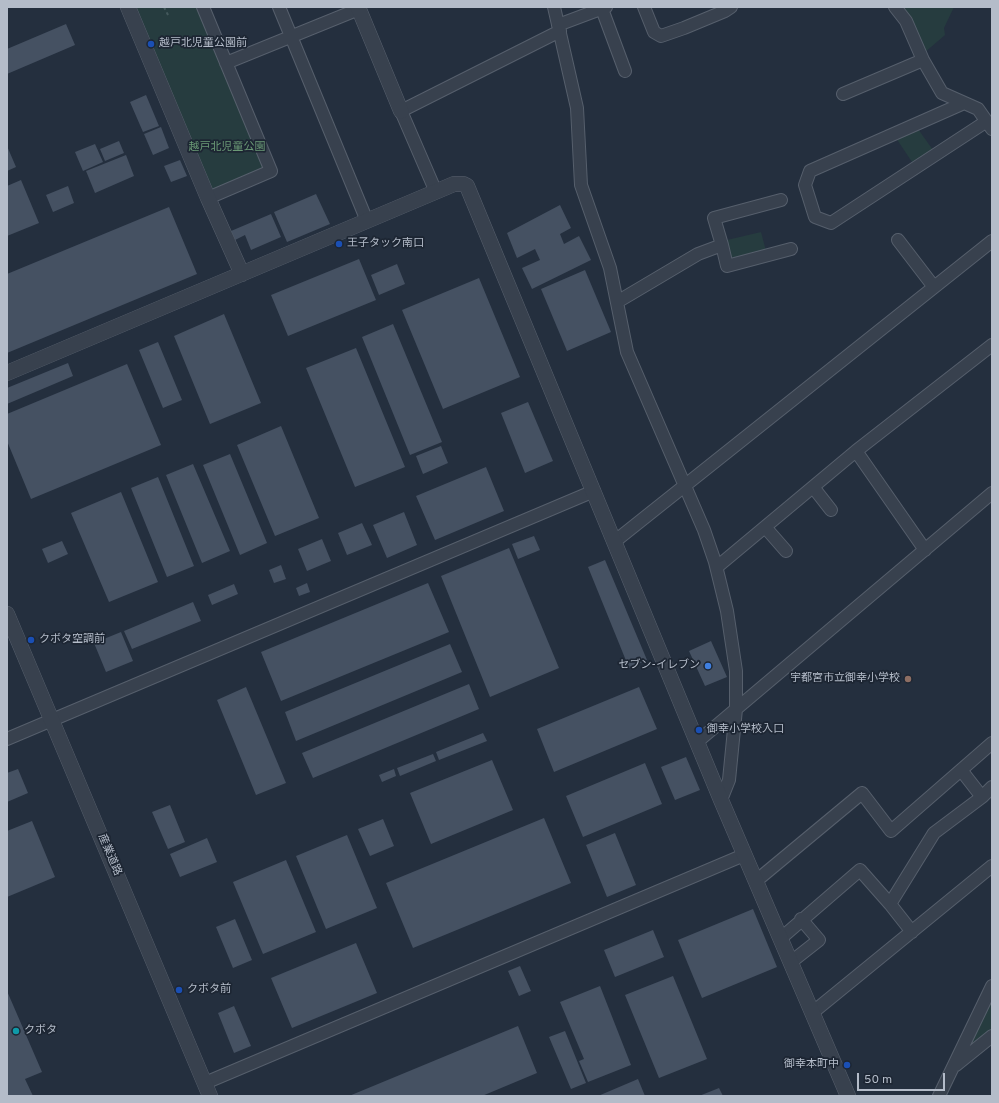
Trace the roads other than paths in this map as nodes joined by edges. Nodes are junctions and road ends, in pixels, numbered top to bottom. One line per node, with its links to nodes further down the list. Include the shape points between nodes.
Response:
1 (128, 7): 20 (street)
2 (203, 7): 13 (street)
3 (279, 7): 11 (street)
4 (554, 7): 10 (street)
5 (644, 7): 6 (street, via 654,32 661,36)
6 (731, 7)
7 (895, 7): 12 (street, via 906,21)
8 (358, 8): 11 (street); 17 (street)
9 (604, 8): 10 (street); 14 (street)
10 (559, 28): 17 (street); 29 (street, via 577,108 581,185 610,268)
11 (291, 36): 13 (street); 22 (street)
12 (923, 60): 15 (street); 16 (street, via 942,93)
13 (226, 63): 20 (street, via 272,171)
14 (625, 71)
15 (844, 94)
16 (964, 103): 18 (street, via 978,109); 18 (street, via 810,171 805,185 815,217 831,223)
17 (401, 111): 19 (street)
18 (989, 125)
19 (436, 192): 22 (street); 35 (street, via 458,183 470,191)
20 (208, 198): 27 (street)
21 (781, 200): 25 (street, via 714,218)
22 (367, 221): 27 (street)
23 (898, 240): 28 (street)
24 (992, 241): 28 (street)
25 (722, 245): 26 (street, via 727,266); 29 (street, via 698,254)
26 (791, 249)
27 (242, 274): 31 (street)
28 (934, 287): 33 (street)
29 (617, 302): 33 (street, via 627,352)
30 (992, 345): 32 (street)
31 (7, 373)
32 (856, 451): 34 (street); 40 (street)
33 (686, 486): 39 (street); 42 (street)
34 (813, 487): 37 (street); 38 (street)
35 (594, 491): 39 (street); 45 (street)
36 (992, 493): 40 (street)
37 (831, 510)
38 (765, 527): 41 (street); 42 (street)
39 (614, 542): 47 (street)
40 (925, 550): 44 (street)
41 (786, 551)
42 (716, 567): 44 (street, via 727,611 736,671)
43 (7, 614): 45 (street, 産業道路)
44 (736, 709): 47 (street); 52 (street, via 729,780)
45 (51, 720): 46 (street); 65 (street, 産業道路)
46 (7, 739)
47 (697, 742): 52 (street)
48 (992, 743): 49 (street)
49 (961, 770): 51 (street); 55 (street, via 891,831 862,793)
50 (992, 787): 51 (street)
51 (982, 797): 56 (street, via 934,833)
52 (721, 800): 53 (street)
53 (744, 855): 55 (street); 65 (street)
54 (992, 866): 58 (street)
55 (756, 881): 59 (street)
56 (890, 904): 57 (street, via 860,870); 58 (street)
57 (801, 919): 59 (street); 60 (street, via 819,940)
58 (912, 932): 62 (street)
59 (780, 939): 60 (street)
60 (791, 962): 62 (street)
61 (992, 986): 64 (street)
62 (812, 1014): 66 (street)
63 (992, 1036): 64 (street)
64 (952, 1068): 67 (street)
65 (208, 1090)
66 (848, 1096)
67 (939, 1096)

